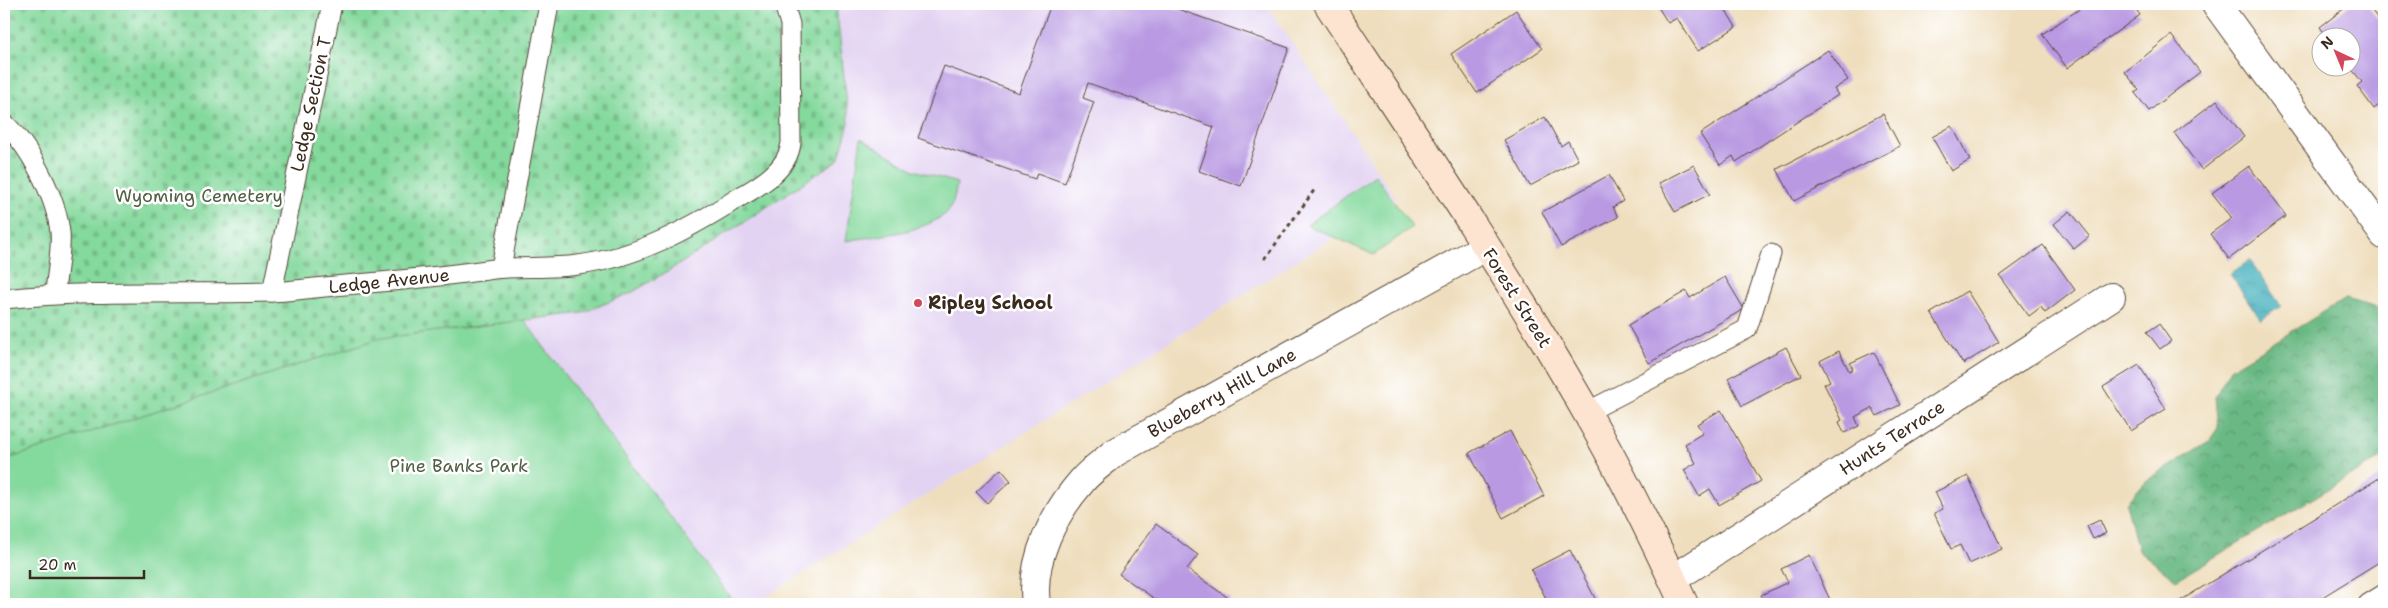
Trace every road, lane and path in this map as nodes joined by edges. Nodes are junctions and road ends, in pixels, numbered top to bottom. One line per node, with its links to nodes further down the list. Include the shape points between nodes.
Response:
1 (332, 4): 13 (lane, Ledge Section T)
2 (550, 4): 12 (lane)
3 (784, 4): 12 (lane, Ledge Avenue, via 790,24 790,148 779,167 757,187 708,217 640,250 581,265)
4 (1328, 4): 9 (street, Forest Street)
5 (2216, 4): 8 (street)
6 (4, 123): 14 (lane, via 37,168 52,199 60,233)
7 (1315, 189): 11 (path)
8 (2384, 235)
9 (1485, 247): 17 (street, Forest Street); 20 (street, Blueberry Hill Lane, via 1114,453 1083,479 1059,511 1043,546)
10 (1771, 254): 17 (lane, via 1747,329)
11 (1265, 259)
12 (501, 268): 13 (lane, Ledge Avenue)
13 (272, 292): 14 (lane, Ledge Avenue)
14 (55, 294): 16 (lane, Ledge Avenue)
15 (2111, 297): 18 (street, Hunts Terrace)
16 (4, 299)
17 (1587, 412): 18 (street, Forest Street)
18 (1672, 579): 21 (street, Forest Street)
19 (2384, 594): 22 (lane)
20 (1036, 604)
21 (1684, 604)
22 (2368, 604)

